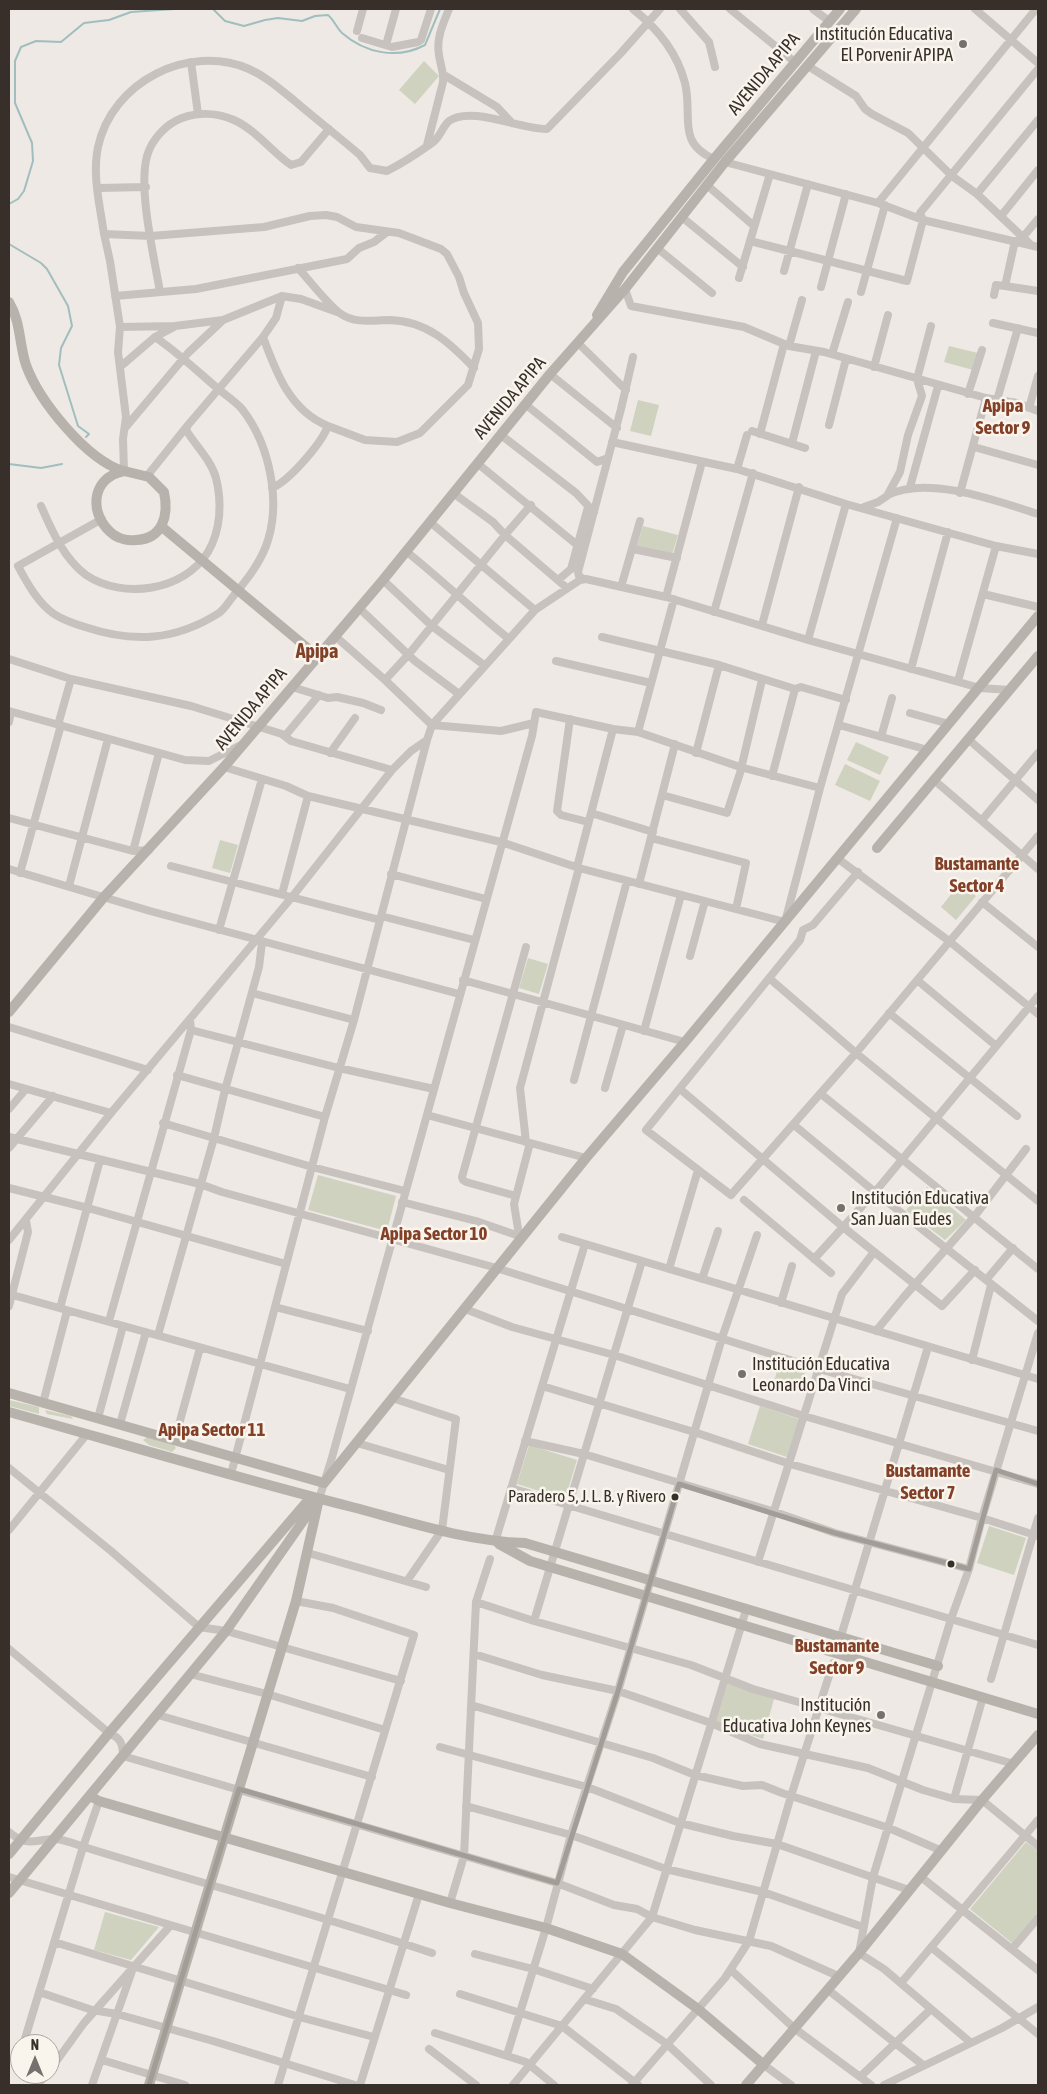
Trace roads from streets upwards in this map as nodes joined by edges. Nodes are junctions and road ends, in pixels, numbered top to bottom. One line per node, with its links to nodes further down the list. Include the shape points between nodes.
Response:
1 (363, 9): 17 (street, via 359,35)
2 (396, 9): 17 (street)
3 (431, 9): 17 (street, via 421,40 404,46)
4 (449, 9): 24 (street, via 438,36 438,53)
5 (660, 9): 15 (street)
6 (680, 9): 22 (street, via 709,42)
7 (730, 9): 19 (street)
8 (813, 9): 14 (street)
9 (840, 9): 14 (street, AVENIDA APIPA)
10 (856, 9): 21 (street, AVENIDA APIPA)
11 (1036, 9): 16 (street)
12 (639, 10): 15 (street)
13 (978, 10): 16 (street)
14 (829, 21): 19 (street, AVENIDA APIPA)
15 (649, 22): 27 (street, via 547,129); 31 (street, via 670,50 684,83 691,143)
16 (1010, 40): 20 (street); 30 (street)
17 (386, 45)
18 (191, 62): 25 (street); 28 (street, via 233,64 260,74); 39 (street, via 158,71 130,91 115,109 98,149)
19 (796, 63): 31 (street, AVENIDA APIPA)
20 (1038, 63)
21 (808, 66): 30 (street, via 856,96 872,114 908,133); 32 (street, AVENIDA APIPA)
22 (715, 67)
23 (1038, 69): 35 (street)
24 (444, 75): 27 (street, via 498,107); 29 (street)
25 (198, 114): 28 (street, via 236,120 291,165 301,162); 38 (street, via 176,121 158,136 147,157)
26 (1038, 120): 41 (street)
27 (512, 123): 29 (street, via 481,117 455,119 449,121)
28 (329, 129): 29 (street, via 360,155 370,168 377,170 387,171 418,154)
29 (427, 145)
30 (922, 148): 35 (street); 42 (street)
31 (714, 159): 84 (street, AVENIDA APIPA, via 623,272)
32 (725, 162): 34 (street); 37 (street, AVENIDA APIPA)
33 (1038, 170): 43 (street)
34 (770, 174): 36 (street); 47 (street)
35 (952, 176): 41 (street); 46 (street, via 920,213)
36 (808, 184): 40 (street); 56 (street)
37 (708, 186): 44 (street, AVENIDA APIPA); 47 (street)
38 (146, 187): 39 (street); 50 (street)
39 (98, 188): 49 (street)
40 (846, 194): 42 (street); 57 (street)
41 (977, 194): 43 (street)
42 (882, 204): 46 (street); 60 (street)
43 (1001, 216): 51 (street)
44 (684, 218): 55 (street, AVENIDA APIPA); 58 (street)
45 (1038, 219): 51 (street)
46 (923, 220): 53 (street); 60 (street, via 906,281)
47 (754, 226): 52 (street)
48 (387, 232): 50 (street, via 356,227 338,217 326,215 264,227); 59 (street, via 358,248 347,259); 98 (street, via 399,232 432,244 447,254 478,323 479,349)
49 (104, 234): 50 (street); 71 (street)
50 (151, 236): 67 (street)
51 (1023, 237): 54 (street)
52 (750, 241): 56 (street); 58 (street)
53 (1015, 241): 54 (street); 63 (street)
54 (1035, 246)
55 (657, 248): 65 (street, AVENIDA APIPA); 69 (street)
56 (790, 250): 57 (street); 61 (street)
57 (828, 260): 60 (street); 64 (street)
58 (743, 267): 62 (street)
59 (298, 268): 67 (street, via 196,289); 76 (street)
60 (867, 270): 68 (street)
61 (784, 271)
62 (739, 278)
63 (1005, 286): 66 (street); 70 (street, via 996,284)
64 (821, 288)
65 (625, 289): 84 (street, AVENIDA APIPA); 89 (street, via 631,306 744,327)
66 (1038, 291)
67 (160, 292): 71 (street)
68 (861, 292)
69 (712, 293)
70 (994, 295)
71 (115, 296): 82 (street)
72 (282, 296): 76 (street); 78 (street); 87 (street, via 276,318)
73 (802, 300): 89 (street)
74 (9, 302): 127 (street, via 17,320 27,367 51,411 94,454)
75 (848, 302): 92 (street)
76 (341, 314): 98 (street, via 360,321 391,320 421,326 442,337)
77 (888, 315): 97 (street)
78 (222, 320): 80 (street); 94 (street)
79 (993, 322): 83 (street)
80 (175, 326): 82 (street); 86 (street)
81 (930, 326): 101 (street)
82 (120, 327): 96 (street)
83 (1018, 328): 85 (street); 107 (street)
84 (589, 329): 88 (street, AVENIDA APIPA)
85 (1038, 333)
86 (155, 337): 94 (street); 96 (street)
87 (263, 337): 103 (street); 113 (street, via 274,368 288,393 302,410)
88 (578, 344): 99 (street, AVENIDA APIPA); 104 (street)
89 (787, 345): 91 (street); 116 (street)
90 (982, 350): 105 (street)
91 (816, 351): 92 (street); 119 (street)
92 (832, 354): 95 (street)
93 (632, 356): 104 (street)
94 (184, 358): 103 (street); 115 (street)
95 (846, 359): 97 (street); 112 (street)
96 (120, 367): 115 (street, via 126,417)
97 (874, 367): 101 (street)
98 (474, 368): 113 (street, via 468,384 412,438 377,442)
99 (550, 374): 108 (street, AVENIDA APIPA); 114 (street)
100 (1038, 376): 109 (street)
101 (917, 379): 102 (street); 135 (street, via 922,396 908,435 900,472)
102 (938, 386): 105 (street); 131 (street)
103 (218, 389): 111 (street); 132 (street, via 233,400 249,421 268,462)
104 (626, 390): 114 (street)
105 (968, 394): 106 (street)
106 (986, 398): 107 (street); 120 (street)
107 (997, 400): 109 (street)
108 (525, 404): 117 (street, AVENIDA APIPA); 122 (street, via 597,462)
109 (1029, 408): 110 (street)
110 (1038, 411)
111 (188, 425): 129 (street); 156 (street, via 186,430 210,465 218,491 217,527)
112 (829, 425)
113 (328, 426): 132 (street, via 300,464)
114 (617, 428): 118 (street)
115 (124, 430): 127 (street)
116 (753, 433): 119 (street); 126 (street)
117 (500, 434): 124 (street, AVENIDA APIPA); 140 (street, via 576,493)
118 (612, 442): 122 (street); 123 (street)
119 (792, 444): 121 (street)
120 (974, 447): 125 (street); 134 (street)
121 (805, 448)
122 (608, 458): 140 (street)
123 (702, 462): 126 (street); 155 (street)
124 (477, 463): 133 (street, AVENIDA APIPA); 137 (street)
125 (1038, 465)
126 (737, 469): 128 (street)
127 (124, 471): 129 (street); 143 (street, via 107,477 99,486 97,500)
128 (753, 473): 130 (street); 170 (street)
129 (147, 476): 146 (street, via 164,492 166,505)
130 (799, 487): 136 (street); 172 (street)
131 (910, 487): 134 (street); 135 (street)
132 (272, 488): 163 (street, via 272,519 267,543 246,584)
133 (453, 493): 144 (street, AVENIDA APIPA); 148 (street, via 493,522)
134 (960, 493): 141 (street)
135 (887, 496): 139 (street)
136 (846, 504): 139 (street); 177 (street)
137 (531, 505): 148 (street); 150 (street)
138 (41, 506): 149 (street)
139 (860, 508): 142 (street)
140 (591, 509): 150 (street); 158 (street, via 578,572)
141 (1038, 514)
142 (897, 518): 147 (street); 180 (street)
143 (102, 519): 146 (street, via 114,534 130,540 147,539); 149 (street)
144 (430, 522): 153 (street, AVENIDA APIPA); 157 (street)
145 (640, 522): 152 (street)
146 (162, 527): 156 (street)
147 (948, 532): 151 (street); 187 (street)
148 (505, 536): 157 (street); 160 (street)
149 (60, 544): 156 (street, via 87,575 98,582 126,589 156,588 172,582); 163 (street, via 18,566 27,583 54,614 108,635 141,638 181,631 220,612)
150 (576, 544): 160 (street, via 571,569)
151 (996, 546): 154 (street); 164 (street)
152 (632, 549): 155 (street); 161 (street)
153 (407, 552): 159 (street, AVENIDA APIPA); 165 (street)
154 (1038, 554)
155 (677, 558): 166 (street)
156 (202, 560): 163 (street)
157 (481, 566): 165 (street); 169 (street)
158 (583, 579): 161 (street); 162 (street)
159 (383, 580): 168 (street, AVENIDA APIPA); 173 (street)
160 (558, 580): 162 (street)
161 (621, 587): 166 (street)
162 (567, 588): 169 (street)
163 (237, 591): 181 (street)
164 (983, 594): 167 (street); 191 (street)
165 (457, 595): 173 (street); 176 (street)
166 (670, 598): 170 (street); 178 (street)
167 (1038, 607)
168 (358, 608): 174 (street, AVENIDA APIPA); 179 (street)
169 (535, 610): 176 (street)
170 (714, 612): 172 (street)
171 (1038, 616): 194 (street)
172 (762, 625): 177 (street)
173 (432, 626): 179 (street); 185 (street)
174 (334, 636): 181 (street, AVENIDA APIPA); 189 (street)
175 (602, 637): 178 (street)
176 (509, 639): 185 (street)
177 (808, 640): 180 (street)
178 (659, 651): 186 (street); 192 (street)
179 (409, 654): 189 (street); 197 (street)
180 (860, 654): 187 (street); 200 (street)
181 (317, 656): 193 (street, AVENIDA APIPA)
182 (1038, 656): 196 (street)
183 (9, 659): 188 (street)
184 (556, 661): 192 (street)
185 (484, 665): 197 (street)
186 (719, 665): 190 (street); 225 (street)
187 (911, 669): 191 (street)
188 (70, 679): 209 (street); 212 (street, via 191,706)
189 (385, 680): 210 (street)
190 (762, 680): 195 (street); 227 (street)
191 (958, 681): 194 (street)
192 (651, 683): 214 (street)
193 (292, 687): 198 (street); 212 (street, AVENIDA APIPA)
194 (980, 688): 196 (street); 208 (street)
195 (795, 689): 200 (street); 230 (street)
196 (1010, 690): 219 (street)
197 (459, 694): 210 (street)
198 (319, 695): 201 (street, via 363,703); 215 (street)
199 (892, 698): 216 (street)
200 (846, 700): 211 (street)
201 (381, 710)
202 (10, 711): 206 (street); 209 (street)
203 (910, 713): 208 (street)
204 (355, 718): 224 (street)
205 (570, 719): 207 (street, via 536,712); 213 (street); 243 (street, via 557,811 561,816)
206 (9, 722)
207 (534, 723): 210 (street, via 501,731); 248 (street)
208 (949, 724): 222 (street)
209 (59, 725): 217 (street); 244 (street)
210 (432, 725): 218 (street)
211 (839, 725): 216 (street); 234 (street)
212 (258, 727): 215 (street); 220 (street, AVENIDA APIPA)
213 (614, 729): 214 (street); 239 (street)
214 (638, 732): 221 (street)
215 (285, 736): 224 (street)
216 (881, 737): 222 (street)
217 (108, 738): 223 (street); 247 (street)
218 (427, 740): 229 (street); 241 (street)
219 (968, 740): 232 (street); 233 (street)
220 (243, 744): 223 (street, via 209,761 185,760); 228 (street, AVENIDA APIPA)
221 (675, 744): 225 (street); 235 (street)
222 (928, 750): 253 (street)
223 (159, 753): 251 (street)
224 (330, 753): 229 (street)
225 (696, 753): 227 (street)
226 (1038, 753): 233 (street)
227 (740, 766): 230 (street); 235 (street, via 727,813)
228 (224, 767): 231 (street); 250 (street, AVENIDA APIPA)
229 (392, 770): 238 (street)
230 (772, 776): 234 (street)
231 (262, 779): 236 (street); 261 (street)
232 (934, 780): 242 (street); 249 (street)
233 (1016, 780): 237 (street); 242 (street)
234 (820, 788): 274 (street)
235 (662, 795): 245 (street)
236 (308, 796): 238 (street); 265 (street)
237 (1038, 800)
238 (363, 809): 241 (street); 268 (street)
239 (591, 813): 243 (street); 245 (street)
240 (9, 818): 244 (street)
241 (406, 818): 248 (street); 260 (street)
242 (982, 820): 252 (street)
243 (588, 822): 255 (street)
244 (33, 825): 247 (street); 258 (street)
245 (652, 835): 263 (street); 272 (street, via 746,864)
246 (1038, 836): 252 (street)
247 (82, 839): 251 (street); 264 (street)
248 (501, 842): 255 (street); 269 (street)
249 (877, 848)
250 (150, 850): 251 (street); 267 (street, AVENIDA APIPA)
251 (133, 851)
252 (1021, 855): 257 (street); 271 (street)
253 (837, 858): 259 (street); 274 (street)
254 (171, 866): 261 (street)
255 (578, 868): 262 (street); 290 (street)
256 (9, 869): 258 (street)
257 (1038, 869)
258 (20, 872): 264 (street)
259 (858, 872): 278 (street); 283 (street, via 813,925 803,930 800,940)
260 (391, 874): 269 (street); 273 (street)
261 (233, 881): 265 (street); 275 (street)
262 (627, 881): 263 (street); 295 (street)
263 (639, 884): 266 (street)
264 (69, 886): 267 (street)
265 (282, 894): 268 (street)
266 (681, 895): 270 (street); 301 (street)
267 (104, 897): 275 (street); 292 (street, AVENIDA APIPA)
268 (292, 897): 273 (street); 277 (street)
269 (486, 899): 276 (street)
270 (705, 902): 272 (street); 281 (street)
271 (982, 902): 278 (street); 280 (street)
272 (736, 909): 274 (street)
273 (380, 918): 276 (street); 282 (street)
274 (785, 922): 303 (street)
275 (219, 930): 277 (street)
276 (474, 940): 284 (street)
277 (259, 941): 282 (street); 286 (street); 296 (street)
278 (949, 941): 285 (street); 291 (street)
279 (526, 947): 287 (street)
280 (1038, 947)
281 (690, 956)
282 (366, 969): 288 (street); 297 (street)
283 (769, 978): 305 (street); 315 (street)
284 (463, 980): 287 (street); 288 (street)
285 (917, 980): 293 (street); 304 (street)
286 (252, 993): 297 (street); 302 (street)
287 (513, 993): 290 (street); 327 (street)
288 (459, 994): 314 (street)
289 (1038, 996): 291 (street)
290 (543, 1002): 295 (street); 330 (street, via 520,1088)
291 (1030, 1006): 294 (street); 304 (street)
292 (9, 1012)
293 (889, 1013): 305 (street); 309 (street)
294 (1038, 1014)
295 (591, 1016): 298 (street); 310 (street)
296 (190, 1020): 300 (street); 307 (street)
297 (354, 1020): 306 (street)
298 (623, 1025): 301 (street); 312 (street)
299 (9, 1027): 307 (street)
300 (191, 1030): 302 (street); 308 (street)
301 (644, 1031): 303 (street)
302 (239, 1042): 306 (street); 316 (street)
303 (685, 1042): 334 (street)
304 (995, 1046): 309 (street)
305 (856, 1053): 317 (street); 324 (street)
306 (339, 1068): 314 (street); 323 (street)
307 (148, 1070): 320 (street)
308 (177, 1075): 316 (street); 325 (street)
309 (968, 1078): 322 (street); 324 (street)
310 (574, 1080)
311 (9, 1084): 313 (street)
312 (605, 1088)
313 (26, 1089): 318 (street); 319 (street)
314 (434, 1089): 321 (street)
315 (680, 1089): 335 (street); 339 (street, via 646,1130)
316 (225, 1090): 323 (street); 329 (street)
317 (821, 1094): 326 (street); 336 (street)
318 (53, 1096): 320 (street); 328 (street)
319 (9, 1109)
320 (111, 1113): 333 (street)
321 (427, 1115): 327 (street); 344 (street)
322 (1017, 1116)
323 (325, 1117): 338 (street)
324 (936, 1119): 336 (street); 341 (street)
325 (164, 1123): 329 (street); 340 (street)
326 (794, 1125): 335 (street); 345 (street)
327 (476, 1128): 330 (street); 346 (street, via 463,1180)
328 (12, 1138): 331 (street); 333 (street)
329 (214, 1138): 338 (street); 342 (street)
330 (528, 1143): 334 (street); 346 (street)
331 (9, 1148)
332 (1026, 1149): 341 (street)
333 (78, 1154): 337 (street); 347 (street)
334 (586, 1158): 360 (street)
335 (763, 1159): 339 (street, via 731,1195); 356 (street)
336 (902, 1159): 345 (street); 353 (street)
337 (100, 1160): 340 (street); 351 (street)
338 (312, 1167): 344 (street); 352 (street)
339 (698, 1170): 373 (street)
340 (150, 1172): 342 (street); 355 (street)
341 (1007, 1175): 349 (street); 353 (street)
342 (200, 1184): 352 (street); 358 (street)
343 (9, 1188): 347 (street)
344 (405, 1191): 350 (street)
345 (875, 1192): 356 (street); 366 (street)
346 (516, 1196): 360 (street, via 514,1204)
347 (44, 1197): 351 (street); 354 (street)
348 (744, 1200): 368 (street)
349 (1038, 1200)
350 (402, 1202): 360 (street); 363 (street)
351 (88, 1208): 355 (street); 387 (street)
352 (299, 1214): 363 (street); 370 (street)
353 (974, 1217): 365 (street); 366 (street)
354 (26, 1221): 362 (street); 382 (street, via 28,1232)
355 (136, 1222): 358 (street); 390 (street)
356 (843, 1227): 367 (street); 368 (street)
357 (718, 1231): 377 (street)
358 (186, 1235): 370 (street); 397 (street)
359 (757, 1235): 380 (street)
360 (520, 1236): 374 (street)
361 (562, 1237): 364 (street)
362 (9, 1240)
363 (392, 1241): 374 (street); 393 (street)
364 (585, 1244): 369 (street); 381 (street)
365 (1013, 1248): 372 (street); 378 (street)
366 (946, 1249): 375 (street); 379 (street)
367 (874, 1252): 379 (street); 389 (street, via 842,1294)
368 (814, 1259): 376 (street)
369 (642, 1261): 373 (street); 386 (street)
370 (286, 1264): 385 (street)
371 (792, 1266): 383 (street)
372 (1038, 1268)
373 (669, 1269): 377 (street)
374 (498, 1270): 381 (street); 388 (street)
375 (975, 1270): 378 (street); 379 (street, via 942,1306)
376 (831, 1273)
377 (702, 1279): 380 (street)
378 (988, 1282): 391 (street); 403 (street)
379 (914, 1285): 394 (street)
380 (737, 1290): 383 (street); 399 (street)
381 (570, 1292): 386 (street); 398 (street)
382 (10, 1295): 384 (street); 387 (street)
383 (781, 1303): 389 (street)
384 (9, 1306)
385 (275, 1307): 393 (street); 404 (street)
386 (628, 1309): 399 (street); 402 (street)
387 (64, 1310): 390 (street); 414 (street)
388 (465, 1310): 398 (street, via 512,1327); 413 (street)
389 (834, 1318): 394 (street); 405 (street)
390 (109, 1321): 392 (street)
391 (1038, 1321)
392 (123, 1326): 395 (street); 418 (street)
393 (368, 1331): 410 (street)
394 (876, 1331): 400 (street)
395 (146, 1332): 397 (street); 419 (street)
396 (1038, 1332): 406 (street)
397 (158, 1335): 401 (street)
398 (557, 1338): 402 (street); 408 (street)
399 (722, 1338): 405 (street); 409 (street)
400 (928, 1347): 403 (street); 412 (street)
401 (200, 1348): 404 (street); 424 (street)
402 (614, 1355): 409 (street); 415 (street)
403 (972, 1360): 406 (street)
404 (259, 1364): 410 (street); 429 (street)
405 (819, 1368): 412 (street); 417 (street)
406 (1025, 1376): 407 (street); 420 (street)
407 (1038, 1379)
408 (542, 1386): 415 (street); 425 (street)
409 (709, 1386): 417 (street); 422 (street)
410 (350, 1389): 435 (street)
411 (9, 1393): 414 (street)
412 (914, 1395): 420 (street); 427 (street)
413 (392, 1398): 426 (street); 432 (street, via 456,1419)
414 (43, 1402): 418 (street)
415 (599, 1404): 422 (street); 428 (street)
416 (9, 1412): 423 (street)
417 (804, 1416): 427 (street); 430 (street)
418 (98, 1418): 419 (street)
419 (120, 1424): 424 (street)
420 (1011, 1424): 421 (street); 433 (street)
421 (1038, 1431)
422 (694, 1432): 430 (street); 436 (street)
423 (87, 1434): 434 (street); 440 (street)
424 (175, 1439): 429 (street)
425 (525, 1441): 428 (street); 438 (street)
426 (357, 1442): 432 (street); 435 (street)
427 (899, 1442): 433 (street); 439 (street)
428 (584, 1454): 436 (street); 442 (street)
429 (235, 1458): 434 (street); 435 (street)
430 (790, 1464): 439 (street); 443 (street)
431 (9, 1468): 440 (street)
432 (450, 1470): 447 (street)
433 (996, 1470): 437 (street); 444 (street)
434 (231, 1474): 441 (street)
435 (324, 1483): 441 (street)
436 (679, 1484): 443 (street); 448 (street)
437 (1038, 1484)
438 (512, 1488): 442 (street); 451 (street)
439 (884, 1490): 444 (street); 450 (street)
440 (39, 1493): 446 (street); 469 (street)
441 (315, 1498): 447 (street); 453 (street); 469 (street); 470 (street)
442 (568, 1505): 448 (street); 452 (street)
443 (775, 1512): 450 (street); 455 (street)
444 (982, 1518): 449 (street); 457 (street)
445 (1038, 1518): 449 (street)
446 (9, 1530)
447 (442, 1530): 451 (street); 458 (street)
448 (665, 1534): 455 (street); 459 (street)
449 (1036, 1535): 471 (street)
450 (869, 1541): 457 (street); 461 (street)
451 (495, 1542): 452 (street, via 525,1543); 456 (street, via 530,1561)
452 (553, 1552): 456 (street); 459 (street)
453 (308, 1553): 458 (street); 463 (street)
454 (490, 1559): 464 (street)
455 (758, 1562): 461 (street)
456 (550, 1567): 462 (street); 467 (street)
457 (969, 1569): 466 (street)
458 (408, 1581): 460 (street)
459 (650, 1581): 462 (street); 465 (street)
460 (426, 1587)
461 (854, 1589): 466 (street); 472 (street)
462 (646, 1595): 468 (street); 475 (street)
463 (296, 1601): 474 (street); 483 (street, via 333,1608 414,1634)
464 (476, 1602): 467 (street); 477 (street)
465 (746, 1610): 468 (street); 472 (street)
466 (951, 1619): 471 (street); 479 (street)
467 (534, 1621): 475 (street)
468 (742, 1624): 481 (street); 484 (street)
469 (199, 1627): 470 (street); 494 (street)
470 (226, 1631): 474 (street); 480 (street)
471 (1003, 1634): 473 (street); 482 (street)
472 (841, 1636): 479 (street)
473 (1038, 1645)
474 (282, 1648): 483 (street); 486 (street)
475 (630, 1648): 481 (street); 485 (street)
476 (9, 1649): 494 (street)
477 (474, 1654): 485 (street, via 542,1675); 488 (street)
478 (834, 1663): 489 (street)
479 (938, 1666): 484 (street)
480 (190, 1674): 486 (street); 490 (street)
481 (724, 1676): 489 (street, via 753,1689); 492 (street)
482 (991, 1679)
483 (401, 1681): 493 (street)
484 (933, 1682): 487 (street); 495 (street)
485 (618, 1692): 492 (street); 497 (street)
486 (267, 1694): 493 (street); 498 (street)
487 (983, 1697): 491 (street); 500 (street)
488 (471, 1705): 497 (street); 503 (street)
489 (818, 1708): 495 (street); 501 (street)
490 (158, 1714): 498 (street); 502 (street)
491 (1038, 1714)
492 (711, 1723): 501 (street, via 760,1744); 505 (street)
493 (385, 1730): 506 (street)
494 (109, 1733): 502 (street, via 120,1740); 524 (street)
495 (918, 1734): 500 (street); 507 (street)
496 (1038, 1735): 504 (street)
497 (601, 1742): 505 (street); 508 (street)
498 (254, 1743): 506 (street); 509 (street)
499 (440, 1747): 503 (street)
500 (968, 1750): 504 (street); 512 (street)
501 (805, 1754): 507 (street, via 868,1768); 510 (street)
502 (124, 1756): 509 (street); 511 (street)
503 (469, 1756): 508 (street); 514 (street)
504 (1014, 1764): 513 (street)
505 (695, 1775): 510 (street, via 744,1786 762,1785); 516 (street)
506 (372, 1777): 517 (street)
507 (903, 1782): 512 (street); 518 (street)
508 (587, 1787): 516 (street); 520 (street)
509 (239, 1789): 517 (street); 522 (street)
510 (791, 1796): 518 (street); 525 (street)
511 (95, 1798): 522 (street); 523 (street); 527 (street)
512 (954, 1799): 513 (street)
513 (982, 1800): 521 (street); 528 (street)
514 (466, 1806): 520 (street); 530 (street)
515 (1038, 1820): 521 (street)
516 (680, 1823): 525 (street); 531 (street)
517 (356, 1824): 530 (street); 532 (street)
518 (889, 1828): 528 (street); 534 (street)
519 (9, 1832): 524 (street)
520 (571, 1835): 531 (street); 537 (street)
521 (1025, 1836): 526 (street); 545 (street)
522 (224, 1838): 532 (street); 538 (street)
523 (55, 1839): 524 (street); 527 (street); 536 (street)
524 (20, 1841): 529 (street)
525 (777, 1844): 534 (street); 540 (street)
526 (1038, 1846)
527 (83, 1847): 538 (street); 543 (street)
528 (942, 1851): 535 (street)
529 (9, 1854)
530 (464, 1856): 537 (street); 544 (street)
531 (666, 1868): 540 (street); 546 (street)
532 (342, 1871): 542 (street); 548 (street)
533 (9, 1877): 536 (street)
534 (873, 1877): 539 (street); 550 (street)
535 (921, 1877): 539 (street); 545 (street)
536 (20, 1880): 541 (street); 543 (street)
537 (557, 1883): 546 (street); 551 (street)
538 (210, 1886): 548 (street); 552 (street)
539 (909, 1890): 559 (street)
540 (763, 1892): 550 (street); 553 (street)
541 (9, 1893)
542 (419, 1894): 544 (street); 555 (street)
543 (69, 1895): 549 (street); 554 (street)
544 (450, 1903): 551 (street)
545 (963, 1909): 556 (street); 557 (street)
546 (652, 1916): 553 (street, via 695,1930); 561 (street)
547 (1038, 1918): 557 (street)
548 (328, 1921): 555 (street); 563 (street)
549 (170, 1926): 552 (street); 562 (street)
550 (863, 1927): 559 (street)
551 (546, 1928): 561 (street); 564 (street)
552 (195, 1933): 563 (street); 568 (street)
553 (749, 1941): 565 (street); 567 (street, via 792,1954)
554 (54, 1942): 562 (street); 573 (street)
555 (404, 1944): 558 (street); 572 (street)
556 (932, 1948): 569 (street); 584 (street)
557 (1012, 1949): 566 (street)
558 (432, 1953)
559 (859, 1953): 567 (street); 569 (street)
560 (475, 1954): 564 (street)
561 (622, 1954): 570 (street); 578 (street)
562 (134, 1966): 568 (street); 580 (street); 582 (street)
563 (314, 1969): 572 (street); 583 (street)
564 (533, 1969): 570 (street); 581 (street)
565 (731, 1970): 578 (street); 586 (street)
566 (1038, 1970)
567 (838, 1976): 571 (street)
568 (181, 1981): 583 (street); 587 (street)
569 (901, 1983): 579 (street)
570 (592, 1989): 576 (street)
571 (827, 1989): 586 (street); 594 (street)
572 (389, 1991): 575 (street); 591 (street)
573 (39, 1992): 580 (street); 589 (street)
574 (460, 1994): 581 (street)
575 (406, 1995)
576 (584, 1999): 585 (street); 593 (street, via 616,2009)
577 (1038, 2007): 584 (street)
578 (698, 2009): 593 (street); 601 (street)
579 (931, 2009): 592 (street); 594 (street)
580 (95, 2010): 582 (street); 597 (street)
581 (520, 2012): 585 (street); 596 (street)
582 (117, 2014): 587 (street); 598 (street)
583 (298, 2015): 591 (street); 599 (street)
584 (1019, 2018): 590 (street); 592 (street)
585 (562, 2026): 600 (street); 605 (street)
586 (794, 2028): 601 (street); 603 (street)
587 (166, 2029): 599 (street); 604 (street)
588 (435, 2033): 596 (street)
589 (26, 2034)
590 (1038, 2034)
591 (374, 2037): 610 (street)
592 (970, 2042): 602 (street)
593 (667, 2044): 605 (street); 614 (street)
594 (896, 2044): 602 (street); 603 (street)
595 (429, 2050): 611 (street)
596 (507, 2055): 600 (street)
597 (60, 2057)
598 (102, 2060): 604 (street); 606 (street)
599 (284, 2064): 608 (street); 609 (street)
600 (530, 2064): 612 (street); 613 (street)
601 (764, 2066): 615 (street); 616 (street)
602 (923, 2066): 618 (street)
603 (860, 2077): 617 (street)
604 (150, 2080): 607 (street)
605 (635, 2084)
606 (92, 2085)
607 (186, 2085)
608 (278, 2085)
609 (355, 2085)
610 (360, 2085)
611 (476, 2085)
612 (513, 2085)
613 (554, 2085)
614 (711, 2085)
615 (746, 2085)
616 (791, 2085)
617 (871, 2085)
618 (884, 2085)

